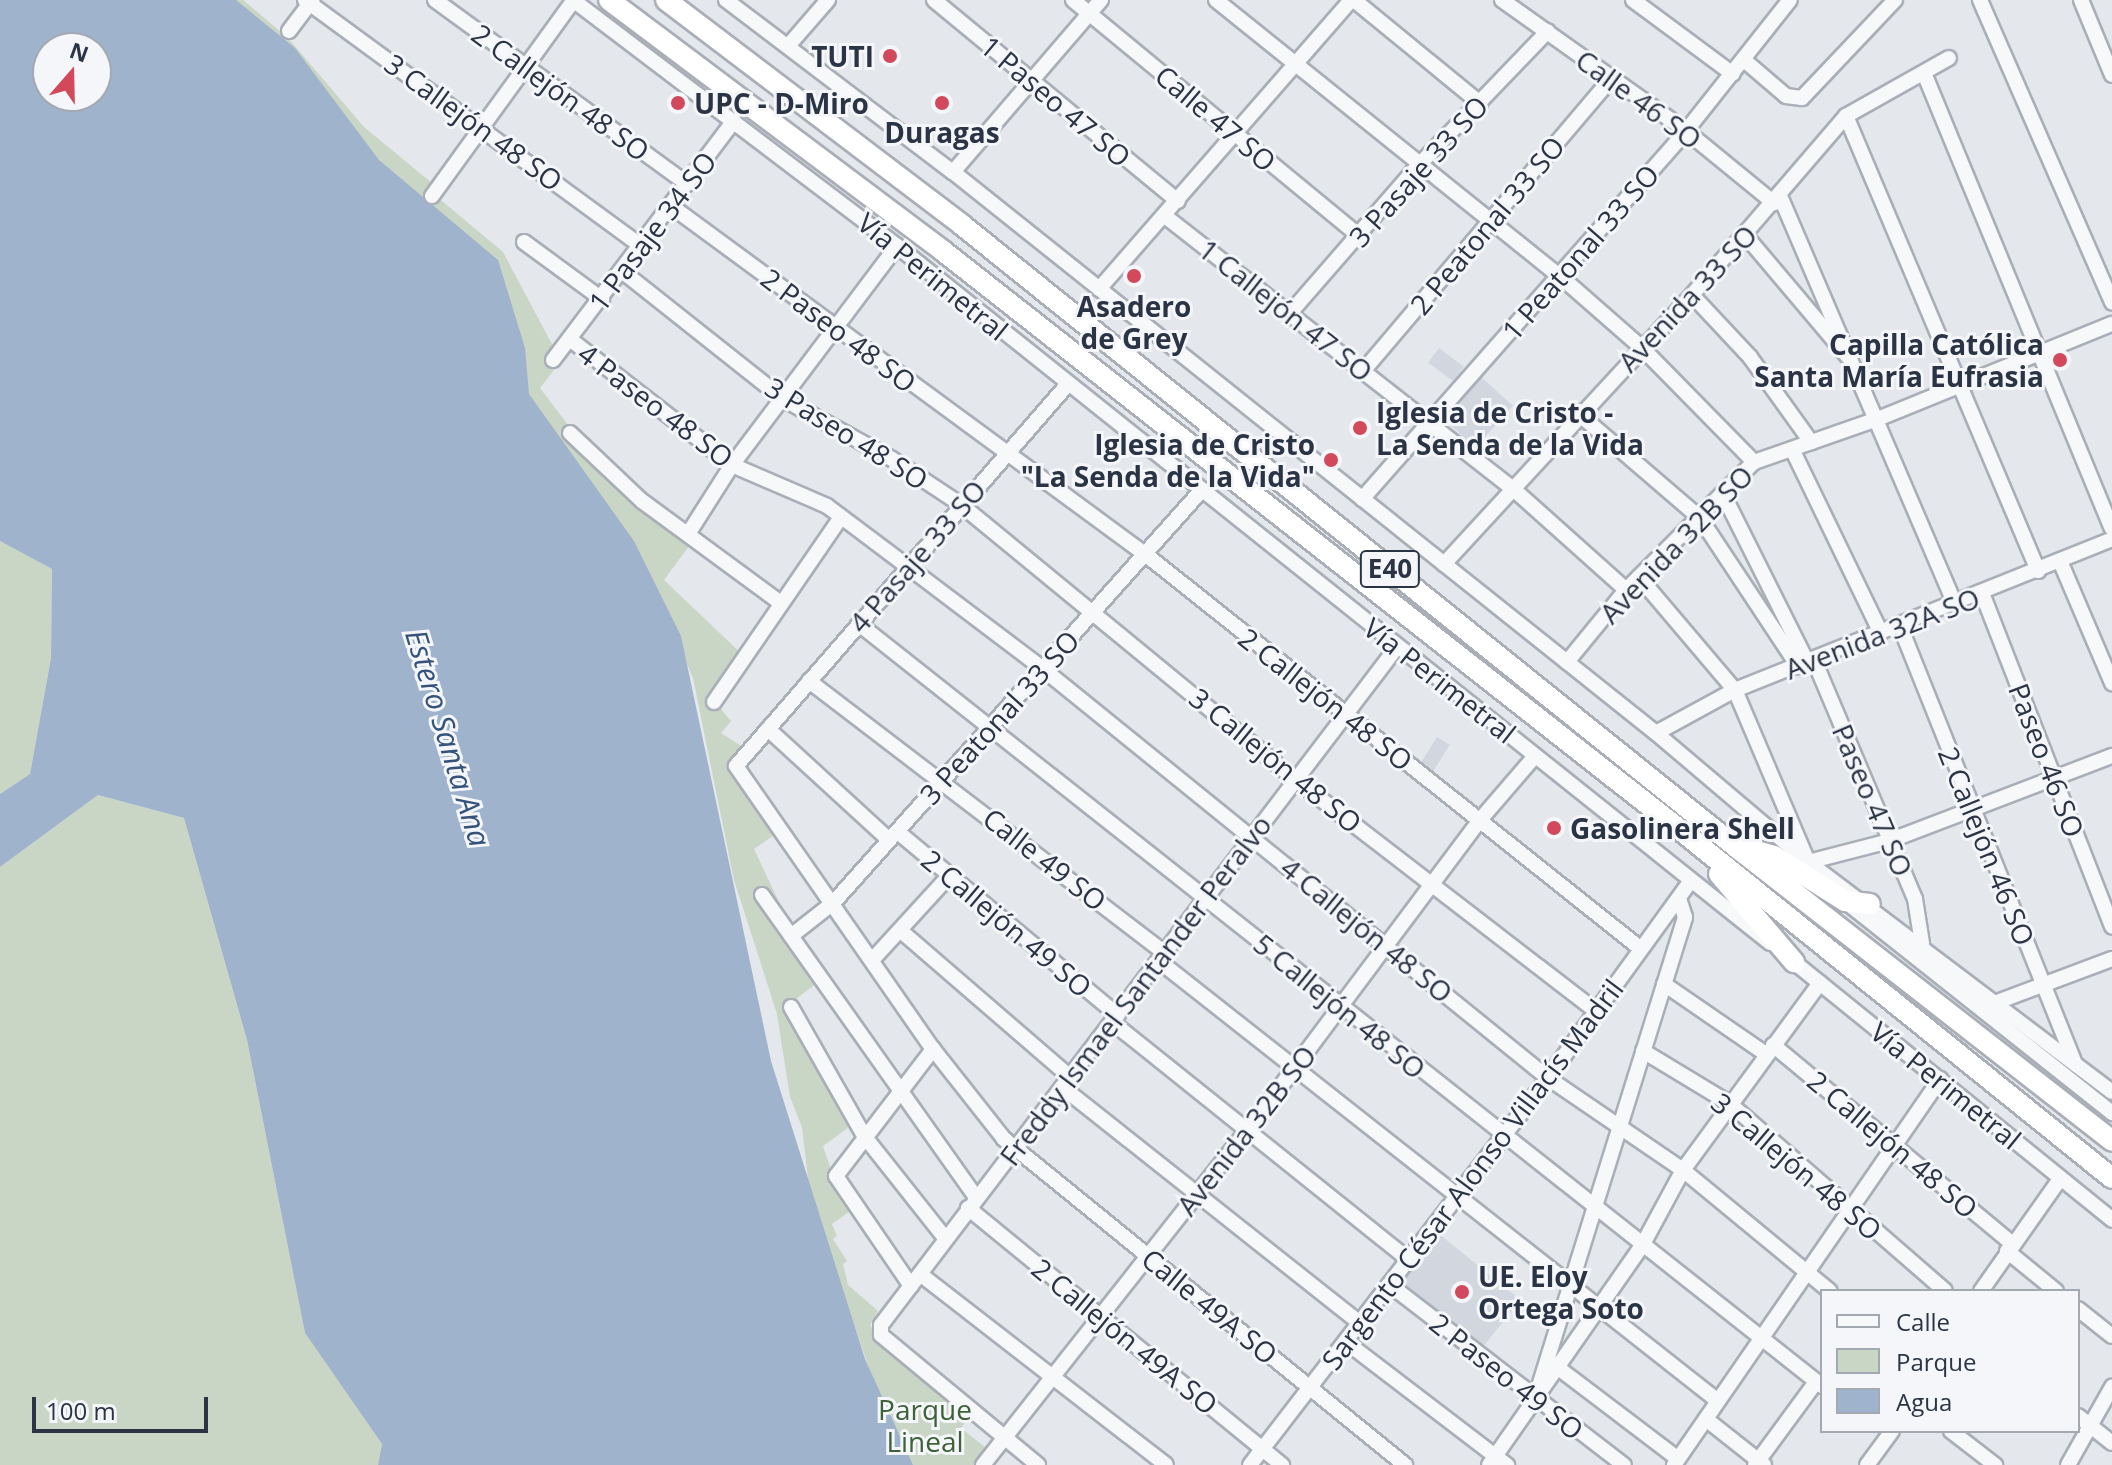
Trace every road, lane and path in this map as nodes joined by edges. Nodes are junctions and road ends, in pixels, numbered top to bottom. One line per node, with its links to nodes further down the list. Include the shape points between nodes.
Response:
1 (435, 0): 25 (street, 2 Callejón 48 SO)
2 (573, 0): 25 (street); 34 (street, Vía Perimetral / E40)
3 (609, 0): 53 (highway, Vía Perimetral / E40)
4 (666, 0): 47 (highway, Vía Perimetral / E40)
5 (726, 0): 22 (street, E40)
6 (828, 0): 22 (street)
7 (934, 0): 30 (street, 1 Paseo 47 SO)
8 (1073, 0): 19 (street, Calle 47 SO)
9 (1101, 0): 19 (street)
10 (1216, 0): 26 (street)
11 (1353, 0): 26 (street); 32 (street)
12 (1502, 0): 21 (street, Calle 46 SO)
13 (1633, 0): 28 (street)
14 (1895, 0): 24 (street, via 1802,98 1786,96)
15 (1980, 0): 59 (street)
16 (2081, 0): 29 (street)
17 (309, 1): 20 (street); 35 (street, 3 Callejón 48 SO)
18 (1785, 1): 24 (street, 1 Peatonal 33 SO)
19 (1090, 13): 30 (street); 37 (street, Calle 47 SO)
20 (289, 31)
21 (1548, 31): 31 (street, Calle 46 SO); 32 (street, 3 Pasaje 33 SO)
22 (788, 46): 39 (street, E40)
23 (1949, 58): 27 (street, Avenida 33 SO)
24 (1744, 60): 28 (street, 1 Peatonal 33 SO)
25 (526, 65): 35 (street); 40 (street, 2 Callejón 48 SO)
26 (1296, 65): 37 (street); 38 (street)
27 (1924, 73): 33 (street, Avenida 33 SO); 65 (street)
28 (1733, 74): 36 (street, 1 Peatonal 33 SO)
29 (2112, 75)
30 (1031, 80): 39 (street); 43 (street, 1 Paseo 47 SO)
31 (1609, 81): 36 (street, Calle 46 SO); 46 (street, 2 Peatonal 33 SO)
32 (1480, 103): 38 (street, 3 Pasaje 33 SO)
33 (1846, 116): 42 (street, Avenida 33 SO); 70 (street)
34 (734, 121): 40 (street, 1 Pasaje 34 SO); 52 (street, Vía Perimetral / E40)
35 (482, 126): 41 (street); 51 (street, 3 Callejón 48 SO)
36 (1686, 131): 42 (street, Calle 46 SO); 55 (street, 1 Peatonal 33 SO)
37 (1235, 135): 43 (street); 49 (street, Calle 47 SO)
38 (1418, 166): 46 (street); 49 (street, 3 Pasaje 33 SO)
39 (953, 172): 56 (street, E40)
40 (687, 184): 44 (street, 1 Pasaje 34 SO)
41 (432, 196)
42 (1777, 199): 48 (street, Avenida 33 SO); 67 (street)
43 (1178, 201): 45 (street)
44 (671, 206): 51 (street, 1 Pasaje 34 SO); 62 (street, 2 Paseo 48 SO)
45 (1165, 216): 56 (street); 60 (street, 1 Callejón 47 SO)
46 (1491, 221): 55 (street); 68 (street, 2 Peatonal 33 SO)
47 (962, 225): 53 (highway); 128 (highway, Vía Perimetral / E40)
48 (1745, 235): 57 (street, Avenida 33 SO); 67 (street)
49 (1359, 236): 60 (street, 3 Pasaje 33 SO)
50 (524, 242): 58 (street)
51 (641, 246): 54 (street, 1 Pasaje 34 SO)
52 (897, 246): 62 (street); 69 (street, Vía Perimetral / E40)
53 (943, 251): 124 (highway, Vía Perimetral / E40)
54 (622, 271): 58 (street, 1 Pasaje 34 SO); 71 (street, 3 Paseo 48 SO)
55 (1561, 277): 64 (street); 74 (street, 1 Peatonal 33 SO)
56 (1099, 289): 84 (street, E40)
57 (1692, 295): 64 (street, Avenida 33 SO); 76 (street, via 1750,357)
58 (602, 299): 63 (street, 1 Pasaje 34 SO)
59 (2112, 302)
60 (1290, 313): 68 (street, 1 Callejón 47 SO)
61 (2112, 324): 65 (street, Avenida 32B SO)
62 (837, 329): 71 (street); 78 (street, 2 Paseo 48 SO)
63 (571, 340): 66 (street, 1 Pasaje 34 SO); 80 (street, 4 Paseo 48 SO)
64 (1642, 348): 72 (street, Avenida 33 SO); 79 (street)
65 (2042, 353): 70 (street, Avenida 32B SO); 88 (street)
66 (553, 360)
67 (1856, 366): 73 (street)
68 (1364, 370): 74 (street, 1 Callejón 47 SO)
69 (1068, 384): 78 (street, 4 Pasaje 33 SO); 82 (street, Vía Perimetral / E40)
70 (1958, 387): 73 (street, Avenida 32B SO); 95 (street)
71 (785, 400): 80 (street); 85 (street, 3 Paseo 48 SO)
72 (1579, 414): 81 (street, Avenida 33 SO); 87 (street, Paseo 47 SO)
73 (1880, 418): 76 (street, Avenida 32B SO); 100 (street)
74 (1428, 420): 81 (street, 1 Callejón 47 SO); 84 (street, 1 Peatonal 33 SO)
75 (570, 433): 89 (street, via 642,501)
76 (1811, 442): 77 (street, Avenida 32B SO)
77 (1792, 449): 79 (street, Avenida 32B SO); 104 (street)
78 (1007, 454): 85 (street, 4 Pasaje 33 SO); 91 (street, 2 Callejón 48 SO)
79 (1754, 462): 83 (street, Avenida 32B SO)
80 (732, 465): 86 (street, 4 Paseo 48 SO); 89 (street)
81 (1511, 487): 93 (street, Avenida 33 SO); 97 (street, 1 Callejón 47 SO)
82 (1201, 491): 91 (street, 3 Peatonal 33 SO); 105 (street, Vía Perimetral / E40)
83 (1723, 494): 87 (street, Avenida 32B SO); 107 (street, Paseo 47 SO)
84 (1362, 499): 93 (street, E40)
85 (960, 504): 94 (street, 4 Pasaje 33 SO); 101 (street, 3 Callejón 48 SO)
86 (841, 517): 94 (street, 4 Paseo 48 SO); 99 (street)
87 (1700, 518): 96 (street, Avenida 32B SO); 107 (street, Paseo 47 SO)
88 (2112, 528)
89 (688, 534): 99 (street)
90 (2112, 539): 92 (street, Avenida 32A SO)
91 (1145, 554): 101 (street, 3 Peatonal 33 SO); 113 (street, 2 Callejón 48 SO)
92 (2060, 561): 95 (street, Avenida 32A SO); 110 (street)
93 (1444, 564): 106 (street, E40)
94 (907, 566): 102 (street, 4 Pasaje 33 SO); 108 (street, 4 Callejón 48 SO)
95 (2038, 571): 98 (street, Avenida 32A SO)
96 (1639, 577): 97 (street, Avenida 32B SO); 111 (street)
97 (1626, 590): 106 (street, Avenida 32B SO)
98 (1982, 593): 100 (street, Avenida 32A SO); 119 (street, Paseo 46 SO)
99 (781, 603): 112 (street)
100 (1955, 604): 103 (street, Avenida 32A SO)
101 (1095, 610): 108 (street, 3 Peatonal 33 SO); 121 (street, 3 Callejón 48 SO)
102 (859, 624): 109 (street, 4 Pasaje 33 SO); 114 (street, 5 Callejón 48 SO)
103 (1900, 626): 104 (street, Avenida 32A SO); 122 (street, 2 Callejón 46 SO)
104 (1881, 633): 107 (street, Avenida 32A SO)
105 (1397, 647): 113 (street, Freddy Ismael Santander Peralvo); 117 (street, Vía Perimetral / E40)
106 (1567, 662): 116 (street, E40)
107 (1806, 663): 111 (street, Avenida 32A SO); 127 (street, Paseo 47 SO)
108 (1043, 669): 114 (street, 3 Peatonal 33 SO); 126 (street, 4 Callejón 48 SO)
109 (809, 681): 115 (street, 4 Pasaje 33 SO); 120 (street, Calle 49 SO)
110 (2112, 683)
111 (1735, 690): 116 (street, Avenida 32A SO); 129 (street)
112 (714, 702)
113 (1345, 716): 121 (street, Freddy Ismael Santander Peralvo); 123 (street, 2 Callejón 48 SO)
114 (990, 727): 120 (street, 3 Peatonal 33 SO); 135 (street, 5 Callejón 48 SO)
115 (768, 729): 125 (street, 2 Callejón 49 SO); 137 (street, 4 Pasaje 33 SO, via 736,766)
116 (1656, 733): 129 (street, E40)
117 (1535, 756): 123 (street, Avenida 32B SO); 131 (street, Vía Perimetral / E40)
118 (2112, 756): 119 (street)
119 (2055, 778): 122 (street); 139 (street, Paseo 46 SO)
120 (943, 780): 125 (street, 3 Peatonal 33 SO); 145 (street, Calle 49 SO)
121 (1296, 780): 126 (street, Freddy Ismael Santander Peralvo); 132 (street, 3 Callejón 48 SO)
122 (1972, 809): 127 (street); 151 (street, 2 Callejón 46 SO)
123 (1480, 820): 132 (street, Avenida 32B SO); 144 (street, 2 Callejón 48 SO)
124 (1679, 829): 148 (highway); 177 (highway, Vía Perimetral / E40)
125 (893, 836): 130 (street, 2 Callejón 49 SO); 137 (street, 3 Peatonal 33 SO)
126 (1252, 838): 135 (street, Freddy Ismael Santander Peralvo); 143 (street, 4 Callejón 48 SO)
127 (1889, 841): 129 (street); 142 (street, Paseo 47 SO, via 1915,899)
128 (1736, 847): 136 (highway, via 1774,856); 173 (highway, Vía Perimetral / E40)
129 (1808, 862): 138 (street, E40)
130 (949, 876): 140 (street); 156 (street, 2 Callejón 49 SO)
131 (1690, 882): 134 (street, Sargento César Alonso Villacís Madril); 148 (street, Vía Perimetral / E40)
132 (1434, 886): 143 (street, Avenida 32B SO); 155 (street, 3 Callejón 48 SO)
133 (762, 895): 141 (street, 2 Callejón 49A SO)
134 (1679, 898): 144 (street, Sargento César Alonso Villacís Madril); 150 (street, via 1685,917)
135 (1206, 899): 145 (street, Freddy Ismael Santander Peralvo); 154 (street, 5 Callejón 48 SO)
136 (1845, 901): 138 (highway); 168 (street)
137 (834, 902): 141 (street, 3 Peatonal 33 SO); 146 (street, Calle 49A SO)
138 (1870, 904): 142 (street, E40)
139 (2112, 927)
140 (901, 931): 146 (street); 164 (street)
141 (791, 936): 165 (street, 2 Callejón 49A SO)
142 (1922, 943): 152 (street, E40)
143 (1388, 946): 154 (street, Avenida 32B SO); 162 (street, 4 Callejón 48 SO)
144 (1641, 949): 155 (street, Sargento César Alonso Villacís Madril)
145 (1162, 957): 156 (street, Freddy Ismael Santander Peralvo); 161 (street, Calle 49 SO)
146 (873, 959): 157 (street, Calle 49A SO)
147 (2112, 959): 151 (street)
148 (1794, 962): 149 (street, Vía Perimetral / E40)
149 (1820, 983): 158 (street); 163 (street, Vía Perimetral / E40)
150 (1664, 984): 158 (street, 2 Callejón 48 SO); 159 (street)
151 (2043, 986): 152 (street); 160 (street, 2 Callejón 46 SO)
152 (1997, 1002): 160 (street, E40)
153 (791, 1007): 171 (street)
154 (1341, 1007): 161 (street, Avenida 32B SO); 172 (street, 5 Callejón 48 SO)
155 (1596, 1011): 162 (street, Sargento César Alonso Villacís Madril)
156 (1115, 1018): 164 (street, Freddy Ismael Santander Peralvo); 170 (street)
157 (933, 1049): 165 (street); 175 (street, Calle 49A SO)
158 (1769, 1049): 167 (street); 174 (street, 2 Callejón 48 SO)
159 (1643, 1051): 167 (street, 3 Callejón 48 SO); 169 (street)
160 (2076, 1065): 166 (street, E40)
161 (1293, 1067): 170 (street, Avenida 32B SO); 180 (street, Calle 49 SO)
162 (1548, 1078): 169 (street, 4 Callejón 48 SO); 172 (street, Sargento César Alonso Villacís Madril)
163 (1940, 1079): 174 (street); 178 (street, Vía Perimetral / E40)
164 (1066, 1082): 175 (street, Freddy Ismael Santander Peralvo); 179 (street)
165 (899, 1092): 171 (street); 181 (street, 2 Callejón 49A SO)
166 (2112, 1092)
167 (1729, 1103): 176 (street); 183 (street, 3 Callejón 48 SO)
168 (2112, 1113)
169 (1618, 1128): 176 (street, 4 Callejón 48 SO); 182 (street)
170 (1248, 1130): 179 (street, Avenida 32B SO); 189 (street)
171 (865, 1137): 185 (street); 191 (street, via 836,1176)
172 (1503, 1137): 180 (street, Sargento César Alonso Villacís Madril); 182 (street, 5 Callejón 48 SO)
173 (2112, 1141)
174 (1894, 1146): 183 (street); 187 (street, 2 Callejón 48 SO)
175 (1015, 1148): 181 (street, Freddy Ismael Santander Peralvo); 188 (street, Calle 49A SO)
176 (1683, 1170): 186 (street); 190 (street, 4 Callejón 48 SO)
177 (2112, 1178)
178 (2060, 1179): 184 (street, Vía Perimetral / E40); 187 (street)
179 (1197, 1193): 188 (street, Avenida 32B SO); 201 (street)
180 (1456, 1199): 189 (street, Sargento César Alonso Villacís Madril); 193 (street, Calle 49 SO)
181 (972, 1202): 185 (street, Freddy Ismael Santander Peralvo); 200 (street, 2 Callejón 49A SO)
182 (1597, 1208): 186 (street, 5 Callejón 48 SO); 193 (street)
183 (1849, 1210): 190 (street); 195 (street, 3 Callejón 48 SO)
184 (2112, 1220)
185 (945, 1238): 191 (street, Freddy Ismael Santander Peralvo)
186 (1643, 1244): 198 (street); 203 (street, 5 Callejón 48 SO)
187 (2010, 1248): 196 (street); 197 (street, 2 Callejón 48 SO)
188 (1148, 1257): 200 (street, Avenida 32B SO); 208 (street, Calle 49A SO)
189 (1409, 1260): 192 (street, Sargento César Alonso Villacís Madril)
190 (1807, 1272): 194 (street, 4 Callejón 48 SO); 203 (street)
191 (916, 1280): 206 (street); 217 (street, Freddy Ismael Santander Peralvo, via 881,1325 881,1335)
192 (1390, 1285): 201 (street, Sargento César Alonso Villacís Madril); 210 (street, 2 Paseo 49 SO)
193 (1570, 1286): 198 (street, Calle 49 SO); 210 (street)
194 (1828, 1289)
195 (1943, 1289)
196 (1982, 1289)
197 (2054, 1289)
198 (1599, 1308): 205 (street); 211 (street, Calle 49 SO)
199 (2080, 1311): 202 (street)
200 (1101, 1316): 206 (street, Avenida 32B SO); 219 (street, 2 Callejón 49A SO)
201 (1360, 1323): 204 (street, Sargento César Alonso Villacís Madril)
202 (2112, 1336)
203 (1762, 1337): 207 (street, 5 Callejón 48 SO); 211 (street)
204 (1346, 1342): 208 (street, Sargento César Alonso Villacís Madril); 220 (street)
205 (1557, 1367): 210 (street); 221 (street)
206 (1055, 1374): 217 (street, Avenida 32B SO); 225 (street)
207 (1819, 1384): 222 (street)
208 (1311, 1387): 219 (street, Sargento César Alonso Villacís Madril); 228 (street, Calle 49A SO)
209 (2112, 1387): 214 (street)
210 (1535, 1399): 220 (street); 229 (street, 2 Paseo 49 SO)
211 (1718, 1401): 213 (street)
212 (2080, 1418): 214 (street)
213 (1706, 1419): 221 (street); 222 (street)
214 (2091, 1426): 218 (street); 232 (street)
215 (1886, 1433): 230 (street)
216 (1954, 1433): 231 (street)
217 (1004, 1438): 223 (street, Avenida 32B SO); 224 (street)
218 (2112, 1443)
219 (1263, 1449): 226 (street, Sargento César Alonso Villacís Madril); 227 (street, 2 Callejón 49A SO)
220 (1497, 1462)
221 (1676, 1462)
222 (1759, 1464)
223 (983, 1465)
224 (1038, 1465)
225 (1166, 1465)
226 (1250, 1465)
227 (1282, 1465)
228 (1405, 1465)
229 (1624, 1465)
230 (1867, 1465)
231 (1995, 1465)
232 (2068, 1465)

